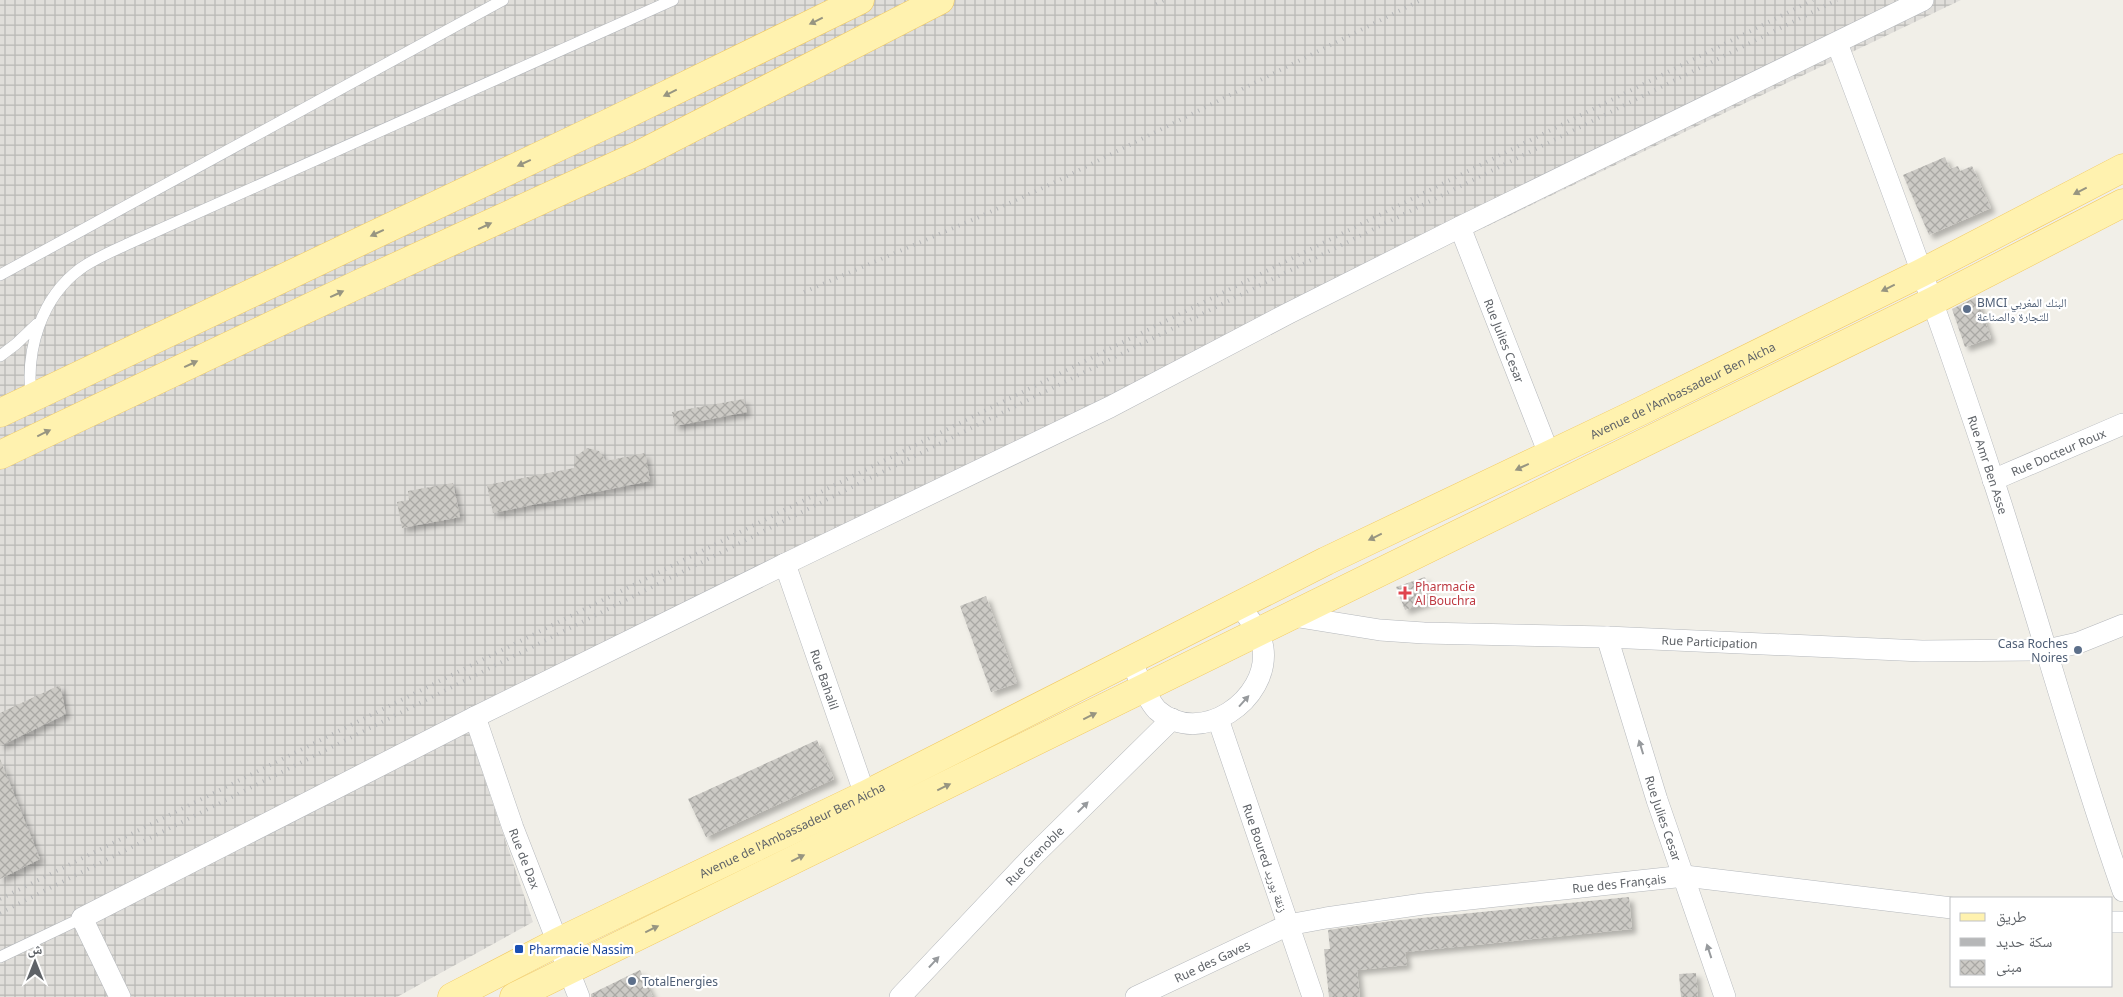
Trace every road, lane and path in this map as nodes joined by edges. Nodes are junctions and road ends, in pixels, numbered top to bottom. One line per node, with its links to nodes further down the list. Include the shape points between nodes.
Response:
1 (503, 0): 11 (lane)
2 (673, 0): 13 (lane, via 132,242 81,268 57,292)
3 (860, 0): 15 (main road, one-way to 15, via 615,120)
4 (940, 0): 19 (main road, one-way to 4, via 639,155)
5 (1923, 0): 6 (street)
6 (1837, 43): 9 (street); 10 (street, Rue Amr Ben Asse)
7 (2123, 168): 10 (main road, Avenue de l'Ambassadeur Ben Aicha, one-way to 10)
8 (2123, 203): 12 (main road)
9 (1460, 227): 18 (street, Rue Julies Cesar); 21 (street, via 1110,407)
10 (1921, 273): 12 (street, Rue Amr Ben Asse); 18 (main road, Avenue de l'Ambassadeur Ben Aicha, one-way to 18)
11 (0, 275)
12 (1933, 301): 20 (street, Rue Amr Ben Asse); 23 (main road)
13 (40, 321): 14 (lane); 15 (lane, via 31,351)
14 (0, 356)
15 (31, 396): 16 (main road)
16 (0, 413)
17 (2123, 424): 20 (street, Rue Docteur Roux)
18 (1549, 454): 22 (main road, Avenue de l'Ambassadeur Ben Aicha, one-way to 22)
19 (0, 455)
20 (1993, 480): 27 (street, Rue Amr Ben Asse)
21 (785, 564): 30 (street); 33 (street, Rue Bahalil)
22 (1240, 604): 25 (street); 28 (main road, Avenue de l'Ambassadeur Ben Aicha)
23 (1293, 616): 25 (main road); 26 (street, Rue Participation, via 1389,630)
24 (2123, 625): 27 (street, Rue Participation, via 2078,643)
25 (1259, 634): 29 (main road); 32 (street, one-way to 25, via 1236,709 1254,689 1263,664)
26 (1607, 637): 27 (street, Rue Participation, via 1922,651); 34 (street, Rue Julies Cesar, one-way to 26)
27 (2047, 650): 35 (street, Rue Amr Ben Asse, via 2096,814)
28 (1130, 659): 29 (street); 33 (main road, Avenue de l'Ambassadeur Ben Aicha)
29 (1145, 689): 31 (street, via 1157,710); 41 (main road, one-way to 29)
30 (475, 717): 37 (street); 39 (street, Rue de Dax, via 513,828)
31 (1172, 719): 32 (street, via 1186,722); 42 (street, Rue Grenoble, one-way to 31, via 1033,856)
32 (1218, 719): 38 (street, Rue Boured زنقة بوريد)
33 (866, 795): 39 (main road, Avenue de l'Ambassadeur Ben Aicha)
34 (1684, 876): 36 (street, Rue des Français); 38 (street, Rue des Français, via 1423,904); 50 (street, Rue Julies Cesar, one-way to 34)
35 (2123, 891)
36 (1950, 908)
37 (82, 918): 40 (lane); 43 (street)
38 (1288, 926): 48 (street, Rue des Gaves); 49 (street, Rue Boured زنقة بوريد)
39 (558, 942): 41 (street, Rue de Dax); 44 (main road, Avenue de l'Ambassadeur Ben Aicha)
40 (0, 957)
41 (570, 969): 45 (main road); 46 (street, Rue de Dax)
42 (919, 989): 47 (street, Rue Grenoble)
43 (120, 997)
44 (452, 997)
45 (514, 997)
46 (579, 997)
47 (900, 997)
48 (1136, 997)
49 (1313, 997)
50 (1725, 997)

